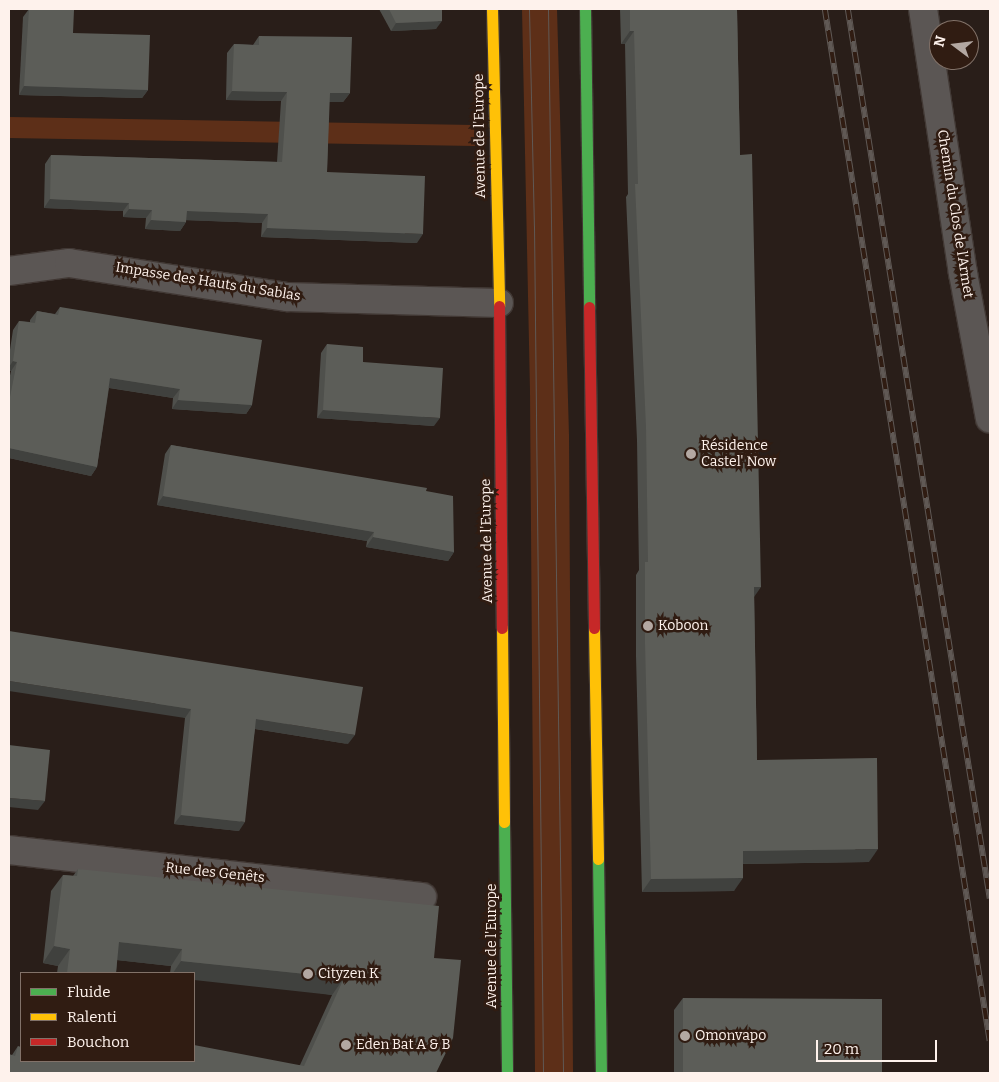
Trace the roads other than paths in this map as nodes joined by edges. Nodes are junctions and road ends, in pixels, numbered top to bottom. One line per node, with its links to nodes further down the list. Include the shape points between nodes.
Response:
1 (492, 9): 5 (main road, Avenue de l'Europe)
2 (585, 9): 10 (main road)
3 (923, 9): 6 (street, Chemin du Clos de l'Armet)
4 (9, 271): 5 (street, Impasse des Hauts du Sablas, via 68,263 287,297)
5 (499, 302): 9 (main road, Avenue de l'Europe)
6 (990, 419)
7 (9, 850): 8 (street, Rue des Genêts)
8 (422, 897)
9 (507, 1073)
10 (601, 1073)

